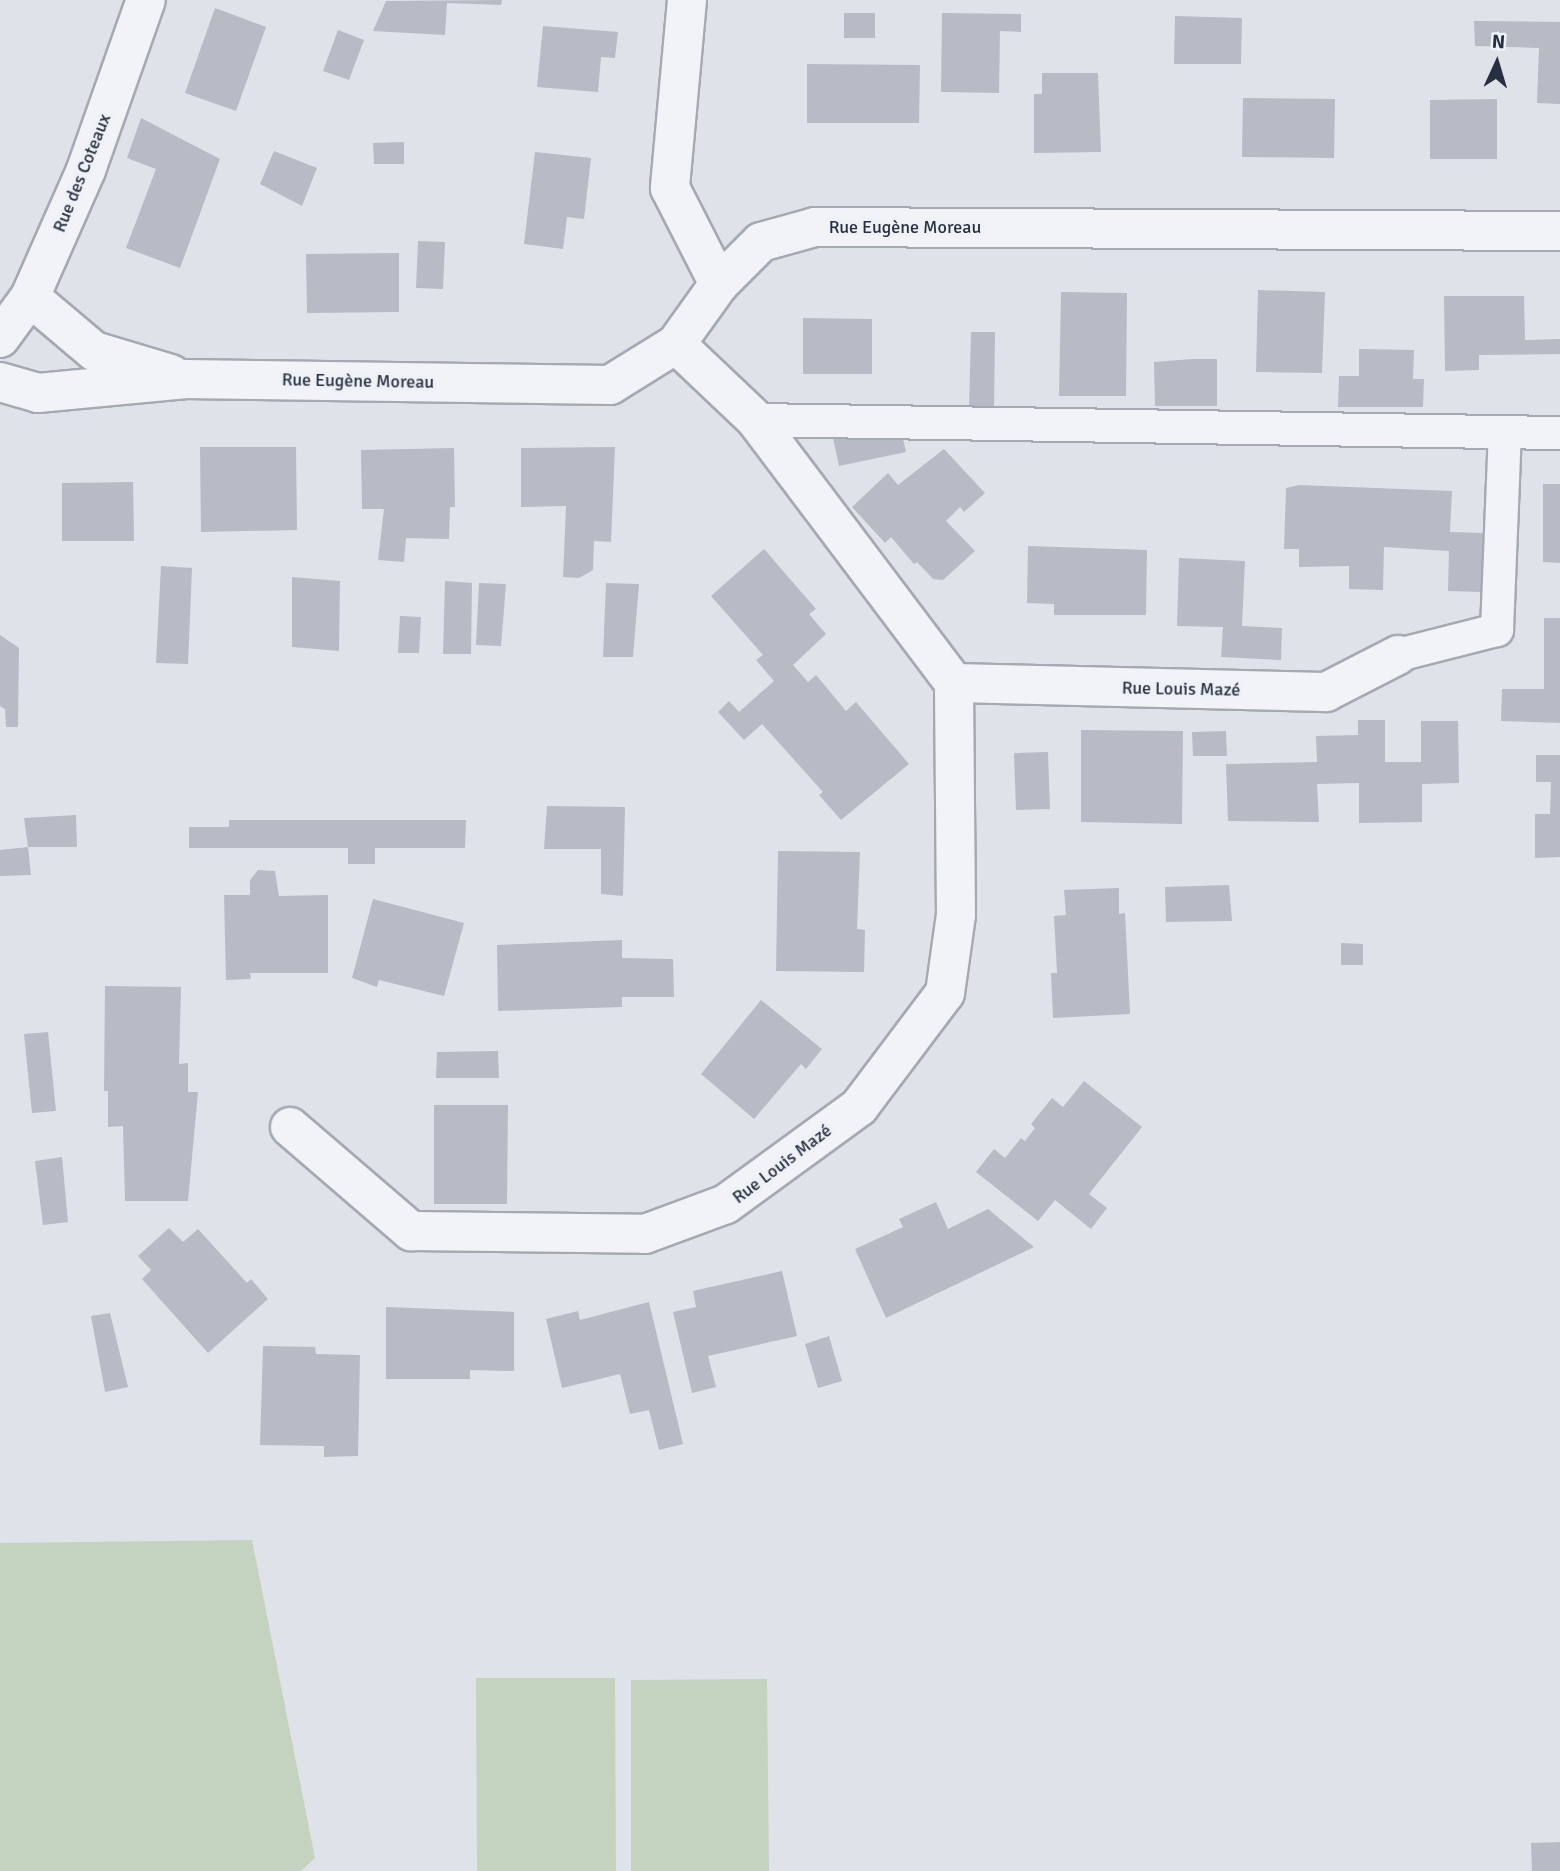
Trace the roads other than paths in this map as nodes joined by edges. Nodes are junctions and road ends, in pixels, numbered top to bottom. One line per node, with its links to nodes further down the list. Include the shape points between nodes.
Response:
1 (146, 0): 5 (street, Rue des Coteaux, via 86,170)
2 (687, 0): 4 (street, via 670,188)
3 (1560, 231): 4 (street, Rue Eugène Moreau, via 815,227 761,242)
4 (719, 284): 7 (street, Rue Eugène Moreau)
5 (30, 297): 6 (street, Rue des Coteaux); 8 (street, Rue Eugène Moreau, via 94,351)
6 (0, 338)
7 (676, 344): 8 (street, Rue Eugène Moreau, via 610,385); 10 (street)
8 (186, 379): 9 (street, Rue Eugène Moreau, via 38,393)
9 (0, 382)
10 (756, 420): 11 (lane); 14 (street)
11 (1505, 432): 12 (lane); 13 (lane, via 1497,630)
12 (1560, 433)
13 (1398, 655): 14 (street, Rue Louis Mazé, via 1326,692)
14 (954, 683): 15 (street, Rue Louis Mazé, via 956,915 945,993 859,1107 726,1205 645,1234 411,1231)
15 (290, 1127)

